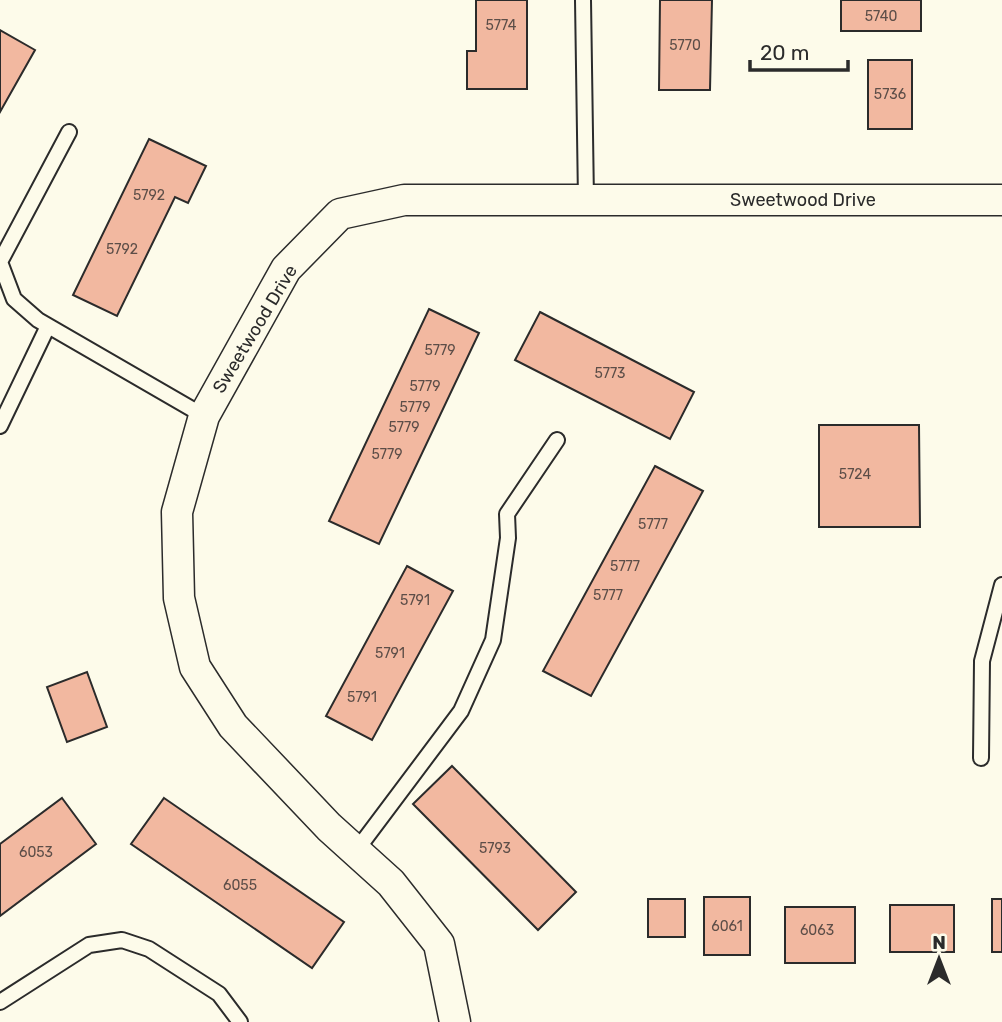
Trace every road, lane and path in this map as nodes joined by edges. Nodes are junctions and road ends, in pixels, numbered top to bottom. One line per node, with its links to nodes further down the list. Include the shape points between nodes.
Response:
1 (583, 0): 3 (lane)
2 (69, 132): 5 (lane, via 0,262 14,299)
3 (586, 200): 4 (street, Sweetwood Drive); 6 (street, Sweetwood Drive, via 404,200 340,214 286,269)
4 (1002, 200)
5 (48, 326): 6 (lane); 7 (lane)
6 (204, 416): 11 (street, Sweetwood Drive, via 177,512 179,598 195,667 233,726)
7 (0, 426)
8 (557, 440): 11 (lane, via 507,514 494,640 461,711)
9 (1002, 585): 10 (lane, via 982,662)
10 (981, 758)
11 (356, 851): 14 (street, Sweetwood Drive, via 391,883 439,944)
12 (0, 1002): 13 (lane, via 89,945 122,940 149,949 219,994)
13 (240, 1022)
14 (455, 1022)

